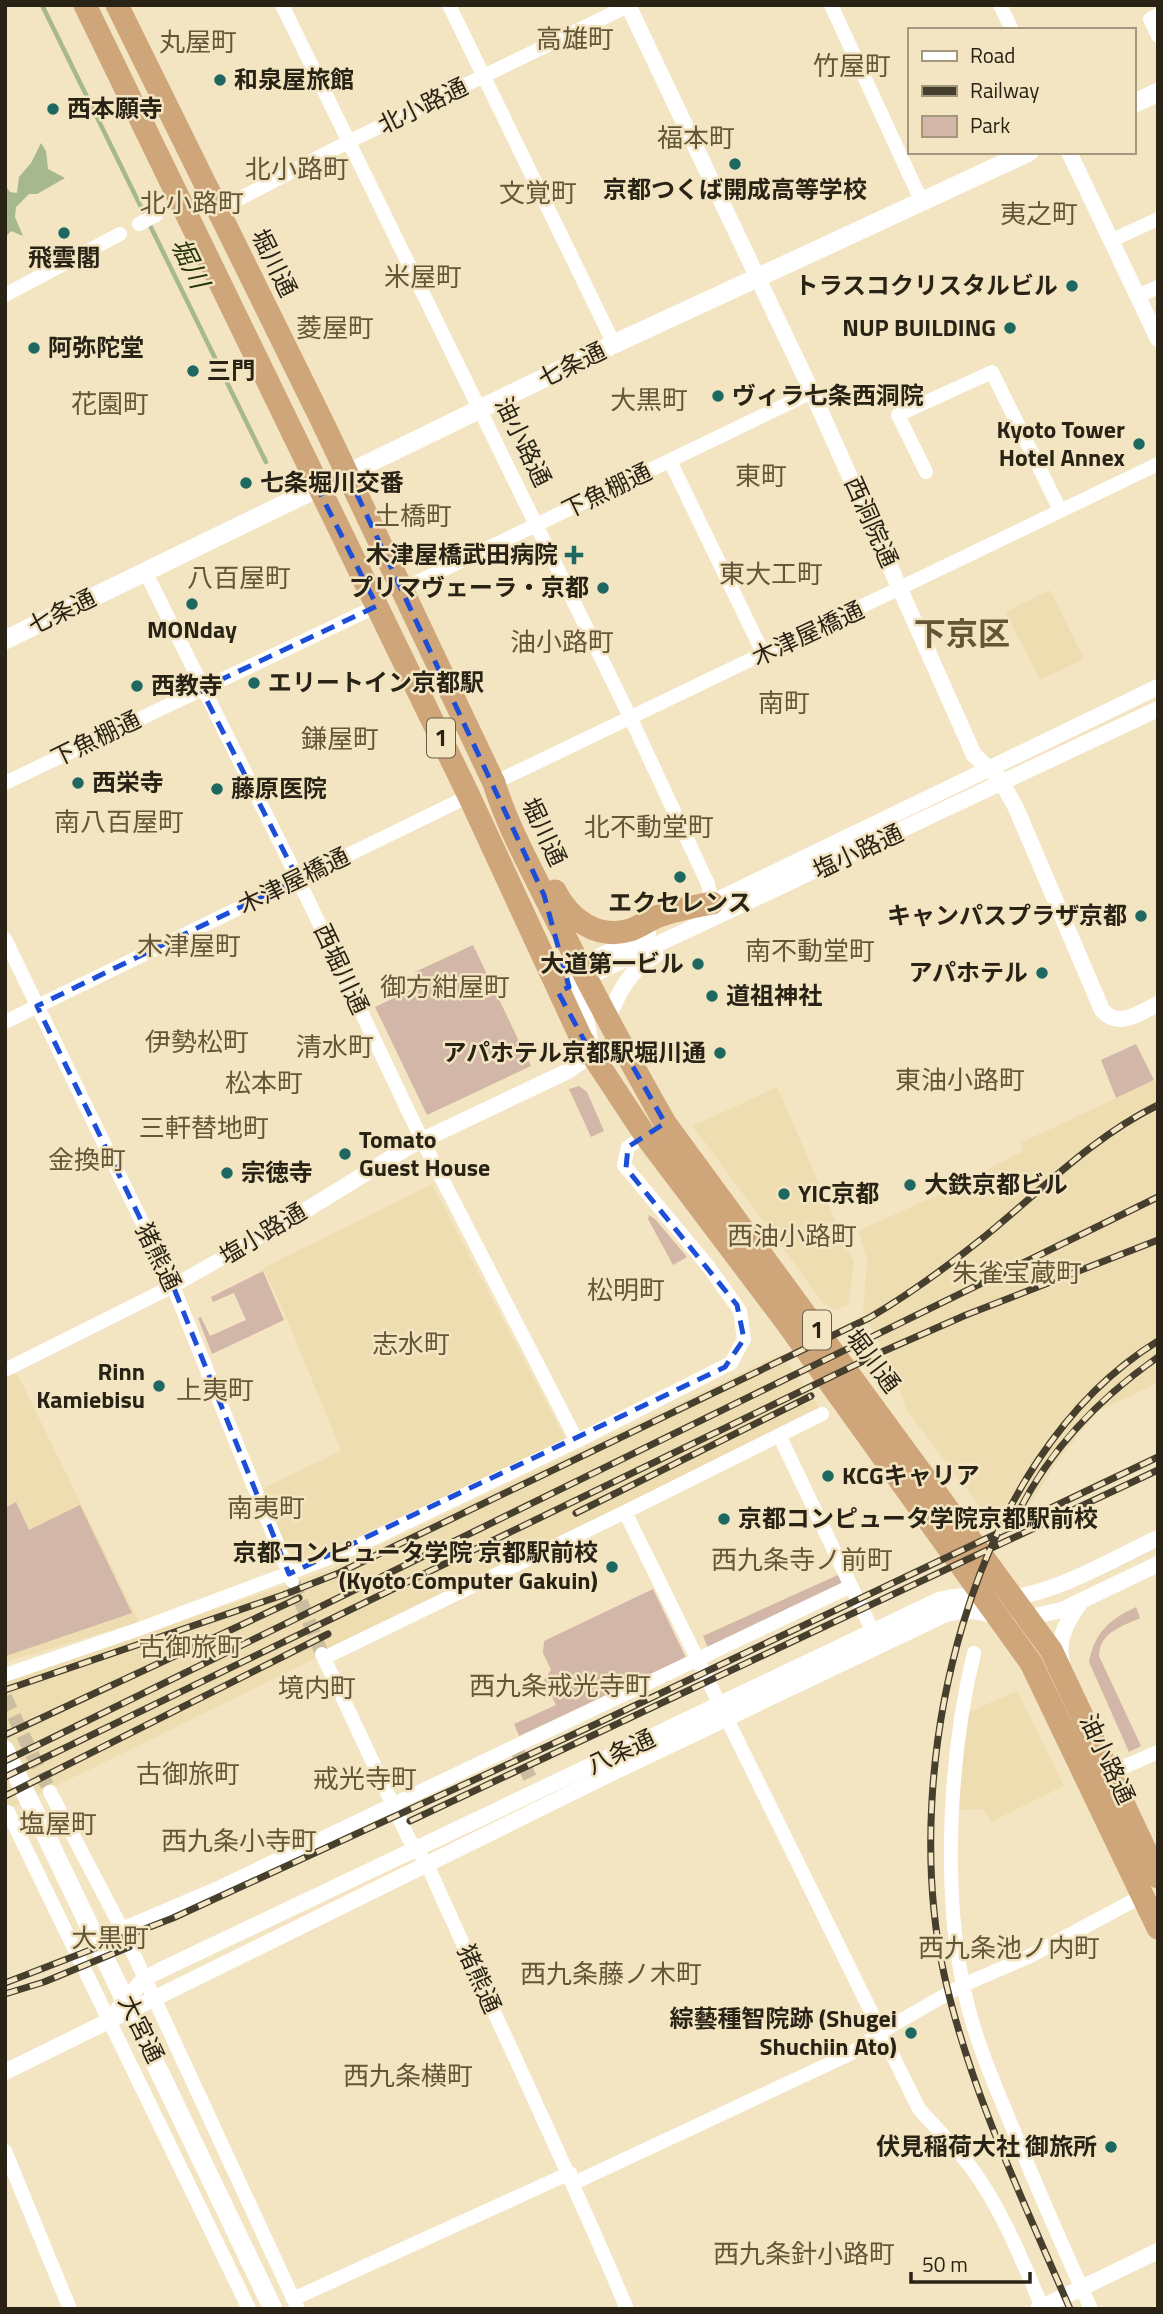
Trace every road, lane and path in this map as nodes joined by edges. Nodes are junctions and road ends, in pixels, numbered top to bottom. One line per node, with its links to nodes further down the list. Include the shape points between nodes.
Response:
1 (85, 5): 36 (highway, 堀川通 / 1)
2 (117, 5): 18 (highway, 堀川通 / 1)
3 (282, 5): 14 (street, 油小路通)
4 (449, 5): 11 (street)
5 (831, 5): 17 (street)
6 (1000, 5): 9 (street)
7 (629, 6): 11 (street, 北小路通); 24 (street, 西洞院通)
8 (1154, 17): 10 (street)
9 (1011, 28)
10 (1158, 36)
11 (484, 76): 14 (street, 北小路通); 29 (street)
12 (1158, 92): 13 (main road)
13 (1135, 103)
14 (348, 142): 18 (street, 北小路通); 31 (street, 油小路通)
15 (1024, 154): 17 (main road, 七条通)
16 (1070, 154): 23 (street)
17 (921, 200): 24 (main road, 七条通)
18 (218, 211): 35 (highway, 堀川通 / 1)
19 (156, 215): 21 (street)
20 (1158, 219): 23 (street)
21 (139, 224)
22 (120, 234): 26 (street)
23 (1112, 240): 27 (street)
24 (758, 277): 29 (main road, 七条通); 30 (street, 西洞院通)
25 (1158, 287): 27 (street)
26 (5, 295)
27 (1138, 296): 28 (street)
28 (1158, 339)
29 (614, 344): 31 (main road, 七条通)
30 (812, 392): 32 (street, 下魚棚通); 41 (street, 西洞院通)
31 (479, 411): 35 (main road, 七条通); 38 (street, 油小路通)
32 (670, 461): 38 (street, 下魚棚通); 44 (street)
33 (1158, 464): 37 (street, 木津屋橋通)
34 (926, 472): 37 (street, via 898,415 992,372)
35 (347, 473): 36 (main road, 七条通); 40 (highway, 堀川通 / 1)
36 (317, 487): 39 (main road, 七条通); 42 (highway, 堀川通 / 1)
37 (1060, 510): 41 (street, 木津屋橋通)
38 (534, 526): 40 (street, 下魚棚通); 48 (street, 油小路通)
39 (145, 571): 43 (main road, 七条通); 46 (street, 西堀川通)
40 (403, 589): 51 (highway, 堀川通 / 1)
41 (901, 589): 44 (street, 木津屋橋通); 49 (street, 西洞院通, via 974,755)
42 (377, 606): 46 (street, 下魚棚通); 53 (highway, 堀川通 / 1)
43 (5, 640)
44 (764, 655): 48 (street, 木津屋橋通)
45 (1158, 687): 49 (street, 塩小路通)
46 (201, 689): 50 (street, 下魚棚通); 54 (street, 西堀川通)
47 (1158, 709): 52 (street, 塩小路通)
48 (631, 719): 51 (street, 木津屋橋通); 55 (street, 油小路通, via 708,884)
49 (991, 769): 52 (street, 西洞院通); 55 (street, 塩小路通)
50 (5, 783)
51 (494, 783): 55 (highway, 1, via 511,798 560,901 582,924 600,931 625,931 662,914); 57 (highway, 堀川通 / 1, via 544,895)
52 (1003, 784): 55 (street, 塩小路通); 58 (street, 西洞院通, via 1102,1010 1114,1019 1126,1019)
53 (470, 796): 54 (street, 木津屋橋通); 57 (highway, 堀川通 / 1)
54 (298, 879): 59 (street, 木津屋橋通); 66 (street, 西堀川通)
55 (713, 911): 57 (street, 塩小路通); 60 (street, via 691,938 640,965 623,985)
56 (5, 939): 59 (street, 猪熊通)
57 (573, 981): 60 (highway, 堀川通 / 1); 62 (highway, 堀川通 / 1)
58 (1158, 1004)
59 (37, 1006): 61 (street, 木津屋橋通); 68 (street, 猪熊通)
60 (607, 1020): 62 (street); 63 (highway, 堀川通 / 1)
61 (5, 1022)
62 (592, 1054): 63 (street); 65 (highway, 堀川通 / 1); 66 (street, 塩小路通, via 568,1072)
63 (628, 1058): 64 (highway, 堀川通 / 1)
64 (665, 1123): 65 (street); 79 (highway, 堀川通 / 1)
65 (645, 1135): 72 (street, via 628,1147 626,1168 737,1305 744,1339 740,1352 725,1367); 78 (highway, 堀川通 / 1)
66 (422, 1140): 67 (street, 塩小路通); 72 (street, 西堀川通)
67 (298, 1215): 68 (street, 塩小路通)
68 (173, 1286): 69 (street, 塩小路通); 76 (street, 猪熊通)
69 (5, 1370)
70 (822, 1414): 71 (street)
71 (780, 1437): 73 (street); 77 (street)
72 (578, 1441): 76 (street)
73 (625, 1512): 85 (street); 92 (street, 猪熊通, via 323,1656)
74 (1158, 1538): 79 (street, 八条通, via 1049,1588)
75 (1158, 1564): 80 (street, 八条通)
76 (291, 1578): 86 (street)
77 (851, 1586): 83 (street); 85 (street)
78 (983, 1595): 79 (street, 八条通); 81 (highway, 堀川通 / 1); 83 (street, 八条通, via 969,1593 939,1600)
79 (1013, 1597): 82 (highway, 堀川通 / 1)
80 (1081, 1601): 82 (street, 八条通); 87 (street, via 1060,1645)
81 (999, 1617): 82 (street, 八条通); 88 (street, 八条通, via 977,1610 946,1614); 97 (highway, 油小路通 / 1, via 1044,1687)
82 (1029, 1619): 87 (highway, 油小路通 / 1)
83 (873, 1632): 88 (street, 八条通)
84 (974, 1653): 101 (street, via 953,1786 954,1907)
85 (696, 1659): 88 (street); 92 (street)
86 (5, 1675)
87 (1066, 1677): 91 (highway, 油小路通 / 1)
88 (722, 1713): 94 (street, 八条通, via 534,1786); 95 (street, 八条通); 104 (street)
89 (5, 1750): 114 (main road, 大宮通)
90 (1158, 1752): 91 (street)
91 (1110, 1773): 96 (highway, 油小路通 / 1)
92 (393, 1803): 94 (street, 猪熊通); 99 (street)
93 (8, 1816): 99 (street, via 52,1794); 103 (street)
94 (415, 1850): 95 (street, 猪熊通); 100 (street, 八条通)
95 (427, 1864): 102 (street, 八条通); 107 (street, 猪熊通)
96 (1158, 1877)
97 (1142, 1896): 98 (highway, 油小路通 / 1); 101 (street, via 1028,1957)
98 (1158, 1928)
99 (122, 1929): 100 (street)
100 (144, 1979): 102 (street); 103 (street, 八条通)
101 (963, 1985): 104 (street); 109 (street, via 1000,2099)
102 (153, 1999): 103 (street, 八条通); 110 (street)
103 (108, 2022): 105 (street, 八条通); 113 (street, via 209,2219)
104 (883, 2034): 107 (street, via 850,2054); 111 (street, via 919,2109 989,2194)
105 (5, 2072)
106 (5, 2151): 112 (street)
107 (572, 2178): 110 (street); 115 (street, 猪熊通)
108 (1158, 2251): 109 (street)
109 (1082, 2288): 111 (street); 116 (street)
110 (296, 2304)
111 (1041, 2308)
112 (69, 2309)
113 (249, 2309)
114 (273, 2309)
115 (627, 2309)
116 (1091, 2309)

